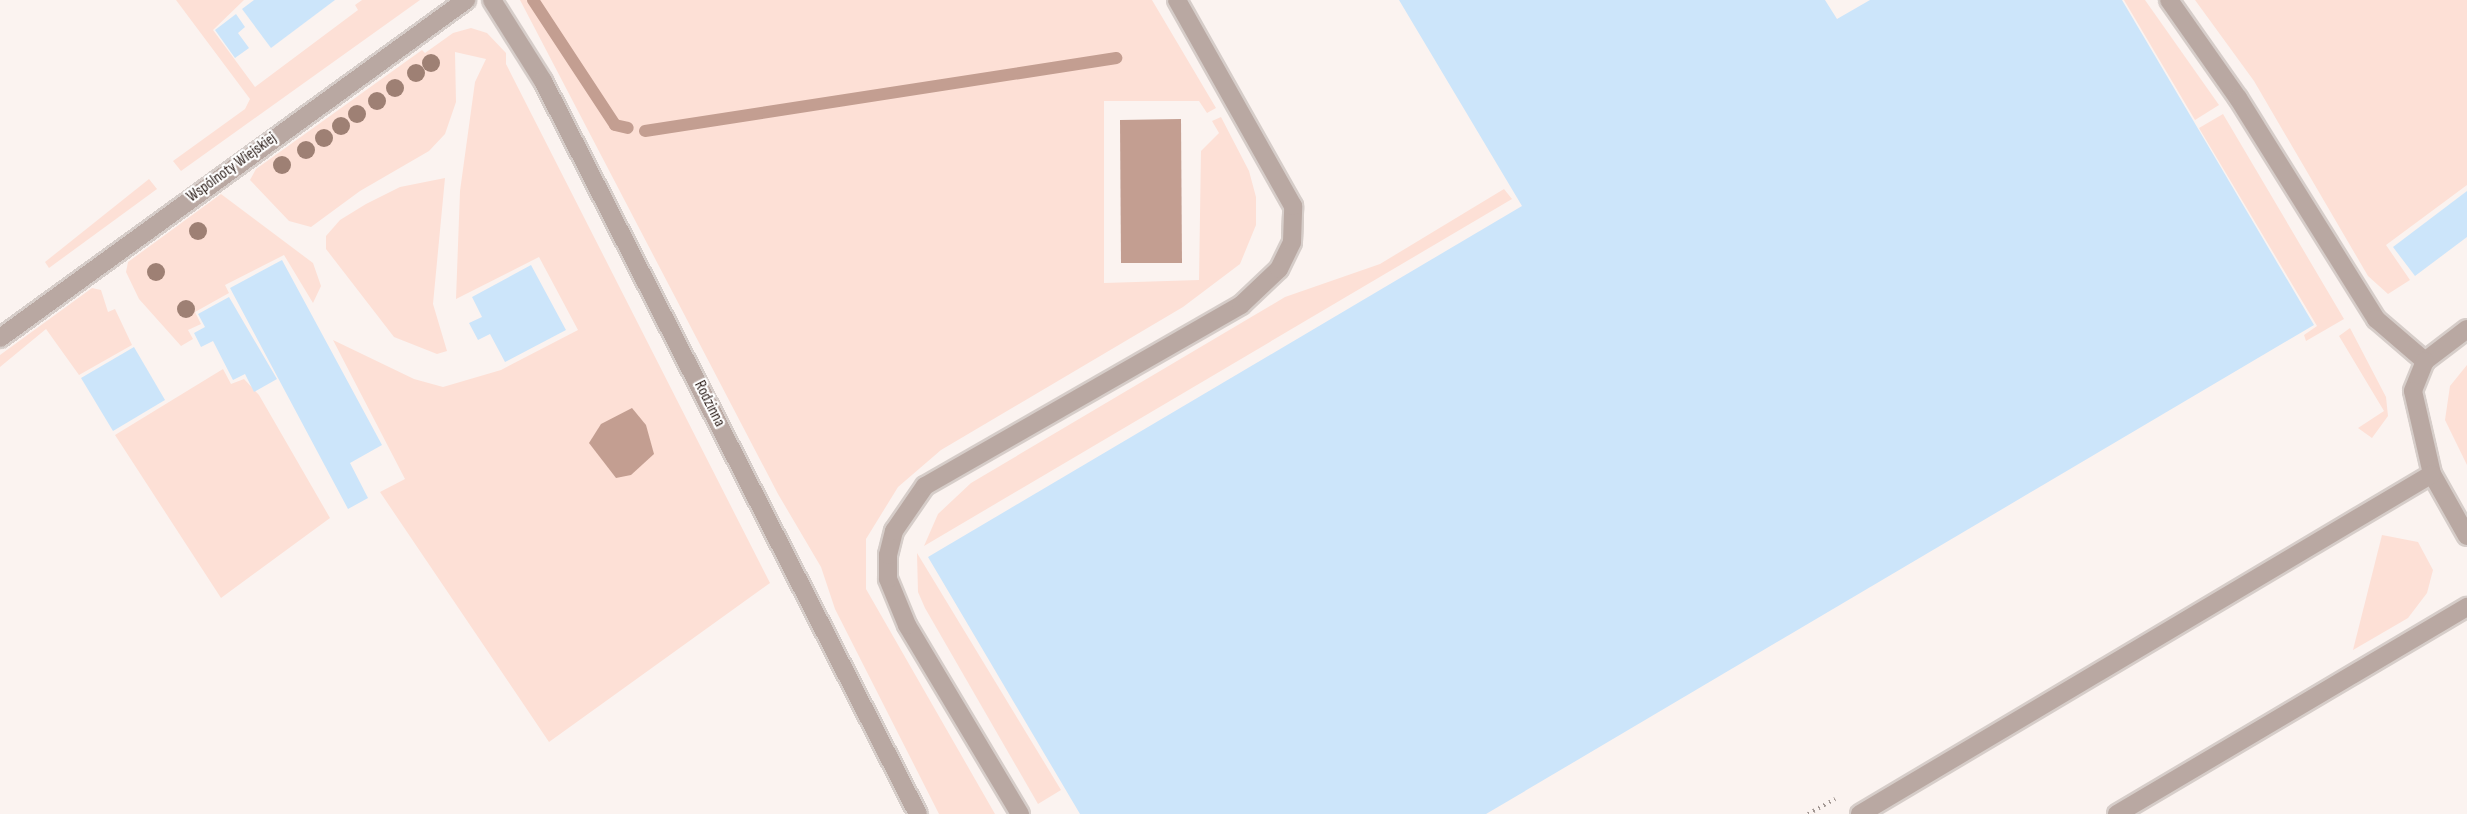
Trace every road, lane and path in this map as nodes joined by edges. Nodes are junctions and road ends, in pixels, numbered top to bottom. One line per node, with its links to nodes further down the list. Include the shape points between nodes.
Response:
1 (466, 0): 6 (street, Wspólnoty Wiejskiej)
2 (492, 0): 11 (street, Rodzinna, via 543,81)
3 (1177, 0): 12 (street, via 1293,206 1292,242 1279,269 1241,305 925,486 894,531 888,555 888,579 907,625)
4 (2169, 0): 7 (street, via 2238,98 2376,319)
5 (2467, 329): 7 (street)
6 (0, 338)
7 (2425, 361): 8 (street, via 2413,391)
8 (2432, 474): 9 (street); 13 (street)
9 (2467, 536)
10 (2467, 607): 14 (street)
11 (918, 814)
12 (1020, 814)
13 (1860, 814)
14 (2117, 814)

